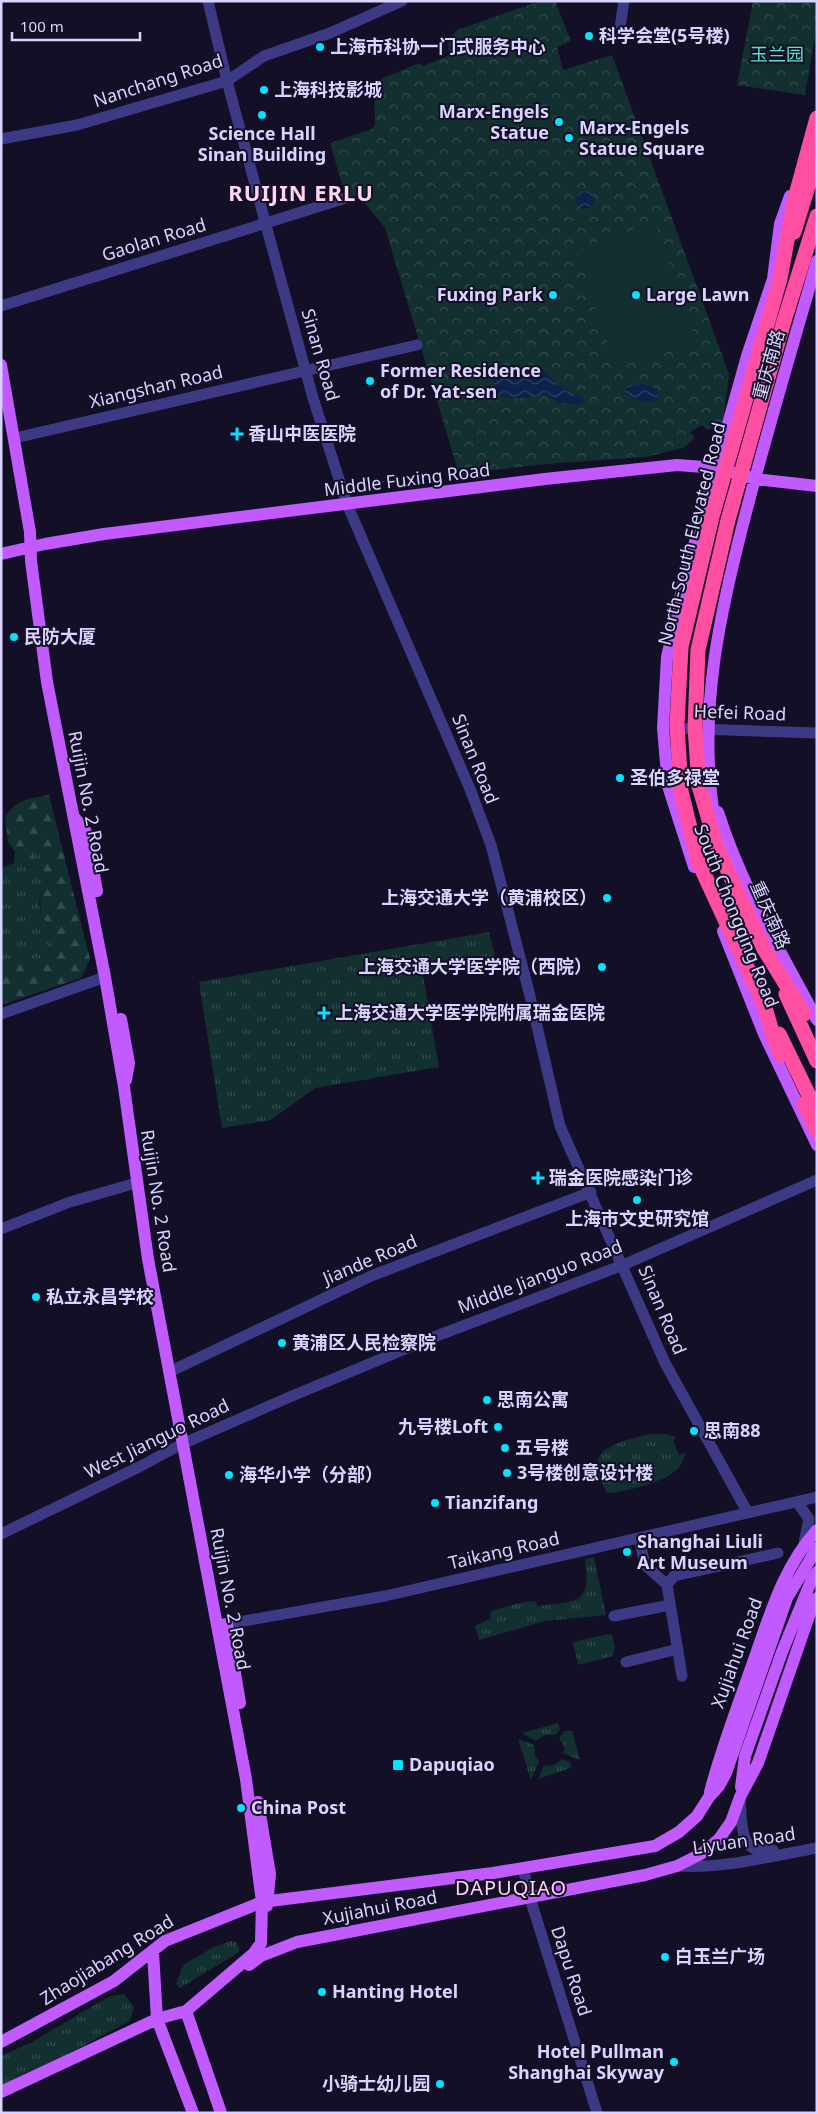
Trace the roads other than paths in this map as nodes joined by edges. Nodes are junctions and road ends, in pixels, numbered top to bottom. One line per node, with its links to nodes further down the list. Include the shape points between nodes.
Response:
1 (208, 1): 5 (street, Sinan Road)
2 (402, 1): 5 (street, Nanchang Road, via 330,33 264,56)
3 (624, 1): 4 (street)
4 (619, 34)
5 (226, 81): 8 (street, Nanchang Road, via 77,125); 15 (street, Sinan Road)
6 (817, 110): 13 (main road, South Chongqing Road)
7 (817, 118): 17 (highway, bridge)
8 (1, 139)
9 (817, 149): 11 (main road)
10 (817, 157): 17 (highway, North-South Elevated Road, bridge)
11 (801, 197): 13 (main road); 17 (main road)
12 (346, 198): 15 (street, Gaolan Road)
13 (786, 209): 17 (main road, South Chongqing Road, via 780,224)
14 (817, 216): 35 (highway, North-South Elevated Road, bridge, via 728,520 698,650 695,727 698,786 716,847)
15 (265, 225): 18 (street, Gaolan Road); 21 (street, Sinan Road)
16 (817, 262): 24 (main road, 重庆南路)
17 (776, 279): 23 (main road, South Chongqing Road, via 747,356); 37 (highway, North-South Elevated Road, bridge, via 681,647 677,725 681,791 698,861)
18 (1, 306)
19 (417, 345): 21 (street, Xiangshan Road)
20 (1, 365): 22 (main road, Ruijin No. 2 Road)
21 (306, 370): 22 (street, Xiangshan Road); 26 (street, Sinan Road)
22 (14, 438): 27 (main road, Ruijin No. 2 Road)
23 (717, 468): 24 (main road, Middle Fuxing Road); 26 (main road, Middle Fuxing Road, via 677,465); 29 (main road, South Chongqing Road, via 684,581 667,657)
24 (755, 479): 25 (main road, Middle Fuxing Road); 30 (main road, South Chongqing Road, via 717,635)
25 (817, 486)
26 (347, 504): 27 (main road, Middle Fuxing Road, via 104,534); 50 (street, Sinan Road, via 491,845 560,1126)
27 (31, 547): 28 (main road, Middle Fuxing Road); 33 (main road, Ruijin No. 2 Road, via 45,672)
28 (1, 554)
29 (663, 728): 30 (street, Hefei Road); 34 (main road, South Chongqing Road, via 668,786 690,857)
30 (708, 730): 31 (street, Hefei Road); 32 (main road, South Chongqing Road)
31 (817, 734)
32 (710, 788): 39 (main road, South Chongqing Road, via 729,847); 41 (main road, 重庆南路, via 715,821 733,874 765,947)
33 (74, 816): 36 (main road, Ruijin No. 2 Road); 43 (main road, via 86,832 126,1044 129,1063)
34 (722, 928): 45 (main road); 47 (main road, South Chongqing Road, via 764,1034)
35 (764, 948): 40 (highway, bridge); 42 (highway, North-South Elevated Road, bridge)
36 (105, 977): 38 (street); 43 (main road, Ruijin No. 2 Road)
37 (764, 1004): 44 (highway, North-South Elevated Road, bridge); 46 (highway, bridge, via 781,1055)
38 (1, 1014)
39 (817, 1020)
40 (817, 1038)
41 (817, 1049)
42 (817, 1061)
43 (124, 1088): 49 (main road, Ruijin No. 2 Road)
44 (817, 1112)
45 (817, 1118)
46 (817, 1131)
47 (817, 1145)
48 (817, 1180): 52 (street, Middle Jianguo Road)
49 (136, 1183): 51 (street, via 70,1202); 53 (main road, Ruijin No. 2 Road)
50 (591, 1192): 52 (street, Sinan Road); 53 (street, Jiande Road, via 371,1276)
51 (1, 1229)
52 (623, 1265): 54 (street, Middle Jianguo Road); 58 (street, Sinan Road, via 665,1363)
53 (169, 1372): 55 (main road, Ruijin No. 2 Road)
54 (329, 1381): 55 (street, West Jianguo Road)
55 (182, 1444): 60 (street, West Jianguo Road); 71 (main road, Ruijin No. 2 Road)
56 (817, 1497): 57 (street, Taikang Road)
57 (797, 1502): 58 (street, Taikang Road); 62 (street, via 809,1519)
58 (748, 1513): 61 (street, Taikang Road)
59 (817, 1530): 62 (main road, Xujiahui Road)
60 (1, 1534)
61 (639, 1538): 66 (street, via 645,1565); 71 (street, Taikang Road, via 385,1596)
62 (804, 1544): 75 (main road, Xujiahui Road, via 775,1599 722,1747)
63 (817, 1548): 75 (main road, Xujiahui Road, via 787,1598 726,1773)
64 (778, 1553): 66 (street, via 674,1576)
65 (817, 1572): 76 (main road, Xujiahui Road, via 782,1652 745,1756)
66 (667, 1585): 68 (street)
67 (817, 1598): 76 (main road, Xujiahui Road, via 758,1763)
68 (670, 1606): 69 (street); 72 (street)
69 (614, 1616)
70 (817, 1618): 76 (main road, Xujiahui Road, via 764,1767)
71 (222, 1625): 82 (main road, Ruijin No. 2 Road, via 270,1874)
72 (678, 1649): 73 (street); 74 (street)
73 (626, 1662)
74 (682, 1676)
75 (709, 1797): 80 (main road, Xujiahui Road, via 679,1832 654,1846)
76 (740, 1797): 77 (street, Liyuan Road, via 743,1831 747,1843 754,1850 764,1852); 79 (main road, Xujiahui Road, via 731,1822 719,1839 701,1854)
77 (817, 1842)
78 (817, 1848): 79 (street, Liyuan Road, via 715,1865)
79 (677, 1866): 81 (main road, Xujiahui Road)
80 (523, 1868): 81 (street, Dapu Road); 82 (main road, Xujiahui Road)
81 (530, 1898): 84 (main road, Xujiahui Road, via 297,1942 261,1956); 90 (street, Dapu Road)
82 (265, 1902): 83 (main road, Zhaojiabang Road, via 165,1941); 84 (main road, Ruijin No. 2 Road, via 261,1944 254,1954)
83 (153, 1952): 85 (main road); 86 (main road, Zhaojiabang Road, via 114,1981)
84 (186, 2011): 85 (main road); 89 (main road)
85 (157, 2019): 87 (main road); 88 (main road)
86 (1, 2042)
87 (1, 2092)
88 (193, 2113)
89 (221, 2113)
90 (597, 2113)

